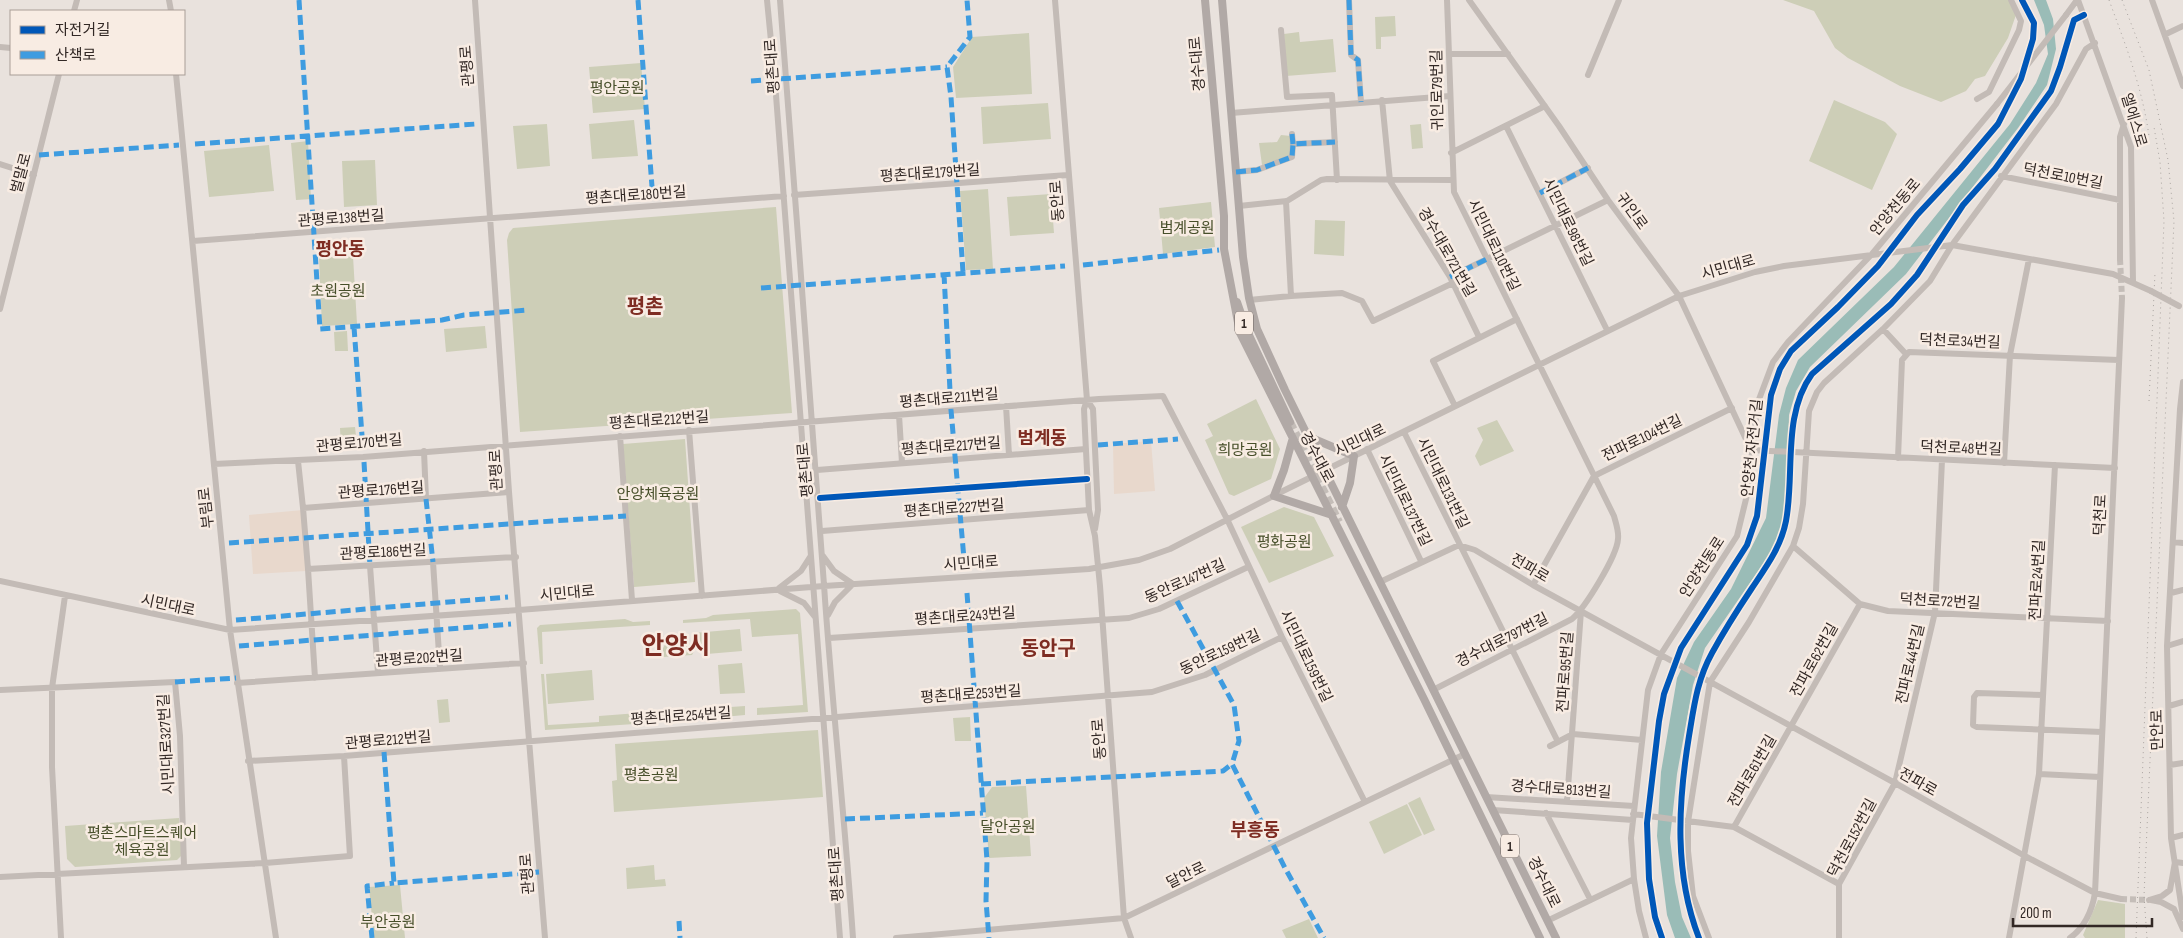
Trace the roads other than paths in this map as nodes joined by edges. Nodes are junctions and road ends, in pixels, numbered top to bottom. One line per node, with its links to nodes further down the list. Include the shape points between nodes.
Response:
1 (475, 0): 54 (street, 관평로)
2 (767, 0): 48 (street, 평촌대로)
3 (780, 0): 47 (street, 평촌대로)
4 (1055, 0): 41 (street, 동안로)
5 (1205, 0): 53 (main road, 경수대로 / 1)
6 (1222, 0): 30 (main road, 경수대로 / 1)
7 (1348, 0): 27 (street, via 1351,55 1358,60)
8 (1447, 0): 18 (street, 귀인로79번길)
9 (1469, 0): 19 (street, 귀인로)
10 (1619, 0): 22 (street)
11 (2011, 0): 25 (street, via 2021,21 2019,30 1989,92)
12 (2078, 0): 17 (street, 엘에스로); 58 (street, 안양천동로, bridge, via 1997,104)
13 (2152, 0): 16 (street)
14 (2183, 26): 16 (street)
15 (1281, 30): 28 (street, via 1287,97 1332,95)
16 (2166, 34): 23 (street)
17 (2095, 43): 31 (street, 엘에스로); 42 (street, via 2086,49 2056,104)
18 (1449, 54): 19 (street); 24 (street, 귀인로79번길)
19 (1508, 54): 29 (street, 귀인로)
20 (59, 75): 40 (street, 벌말로)
21 (176, 75): 56 (street, 부림로)
22 (1588, 75)
23 (2183, 86)
24 (1450, 96): 26 (street); 36 (street, 귀인로79번길)
25 (1977, 99)
26 (1382, 100): 27 (street); 45 (street)
27 (1361, 102): 28 (street)
28 (1333, 105): 30 (street); 34 (street)
29 (1545, 106): 32 (street); 38 (street, 귀인로)
30 (1231, 113): 39 (main road, 경수대로 / 1)
31 (2124, 124): 50 (street, via 2120,137); 63 (street, 엘에스로, via 2131,147)
32 (1506, 126): 36 (street); 46 (street, 시민대로98번길)
33 (1292, 134): 35 (street)
34 (1335, 142): 35 (street); 43 (street)
35 (1293, 144): 39 (street, via 1292,157 1257,170)
36 (1451, 153): 44 (street, 귀인로79번길)
37 (0, 164): 40 (street)
38 (1588, 168): 46 (street); 49 (street, 귀인로)
39 (1236, 172): 52 (main road, 경수대로 / 1)
40 (34, 175): 64 (street, 벌말로)
41 (1068, 175): 47 (street, 평촌대로179번길); 80 (street, 동안로)
42 (2001, 176): 50 (street, 덕천로10번길); 57 (street)
43 (1337, 180): 45 (street); 51 (street, via 1321,180)
44 (1452, 180): 45 (street); 59 (street, 시민대로110번길, via 1454,192)
45 (1390, 181): 62 (street, 경수대로721번길)
46 (1540, 193): 55 (street, 시민대로98번길)
47 (794, 195): 86 (street, 평촌대로)
48 (784, 196): 54 (street, 평촌대로180번길); 87 (street, 평촌대로)
49 (1608, 200): 55 (street); 66 (street, 귀인로)
50 (2120, 200): 61 (street)
51 (1286, 202): 52 (street); 65 (street)
52 (1239, 210): 53 (main road, 경수대로 / 1, via 1245,300 1253,330 1293,421 1244,324 1237,301); 68 (main road, 경수대로)
53 (1224, 216): 92 (main road, 경수대로, via 1224,249 1240,333)
54 (490, 219): 56 (street, 관평로138번길); 93 (street, 관평로)
55 (1555, 224): 59 (street); 73 (street, 시민대로98번길)
56 (193, 241): 106 (street, 부림로)
57 (1949, 246): 58 (street, 시민대로); 60 (street); 72 (street, via 1930,281)
58 (1872, 254): 66 (street, 시민대로, via 1755,272); 96 (street, 안양천동로, via 1772,362 1758,402)
59 (1487, 259): 62 (street); 71 (street, 시민대로110번길)
60 (2029, 259): 63 (street, via 2113,274); 76 (street)
61 (2120, 259)
62 (1452, 280): 65 (street, via 1373,321 1362,301 1342,294); 74 (street, 경수대로721번길)
63 (2133, 282): 69 (street, bridge)
64 (1, 296): 70 (street, 벌말로)
65 (1291, 296): 68 (street)
66 (1679, 296): 73 (street, 시민대로); 83 (street, 귀인로)
67 (2122, 298): 77 (street, 덕천로)
68 (1249, 300): 91 (main road, 경수대로, via 1257,329)
69 (2181, 307)
70 (0, 308)
71 (1517, 319): 74 (street); 78 (street, 시민대로110번길)
72 (1884, 329): 75 (street); 98 (street, via 1817,392 1809,411)
73 (1607, 330): 78 (street, 시민대로)
74 (1479, 337): 82 (street, via 1433,360)
75 (1906, 354): 76 (street, 덕천로34번길); 101 (street, 덕천로34번길, via 1902,360)
76 (2010, 355): 77 (street, 덕천로34번길); 104 (street)
77 (2119, 360): 109 (street, 덕천로)
78 (1538, 364): 82 (street, 시민대로); 112 (street, 시민대로110번길)
79 (2183, 382): 84 (street, 만안로)
80 (1086, 400): 81 (street, 평촌대로211번길); 94 (street, 동안로); 121 (street, 평촌대로211번길, via 1163,396); 123 (street, 동안로, via 1093,408 1098,510)
81 (1006, 406): 85 (street, 평촌대로211번길); 99 (street)
82 (1455, 406): 89 (street, 시민대로)
83 (1732, 408): 96 (street, 귀인로); 112 (street, 전파로104번길)
84 (2181, 409): 108 (street, 만안로)
85 (898, 415): 86 (street, 평촌대로211번길); 105 (street)
86 (813, 422): 87 (street, 평촌대로212번길); 110 (street, 평촌대로)
87 (801, 423): 88 (street, 평촌대로212번길); 129 (street, 평촌대로)
88 (689, 430): 90 (street, 평촌대로212번길); 147 (street)
89 (1404, 432): 95 (street, 시민대로); 126 (street, 시민대로131번길)
90 (620, 436): 93 (street, 평촌대로212번길); 148 (street)
91 (1307, 436): 100 (main road); 111 (main road, 경수대로)
92 (1292, 441): 113 (main road, 경수대로); 115 (main road)
93 (506, 444): 97 (street, 관평로170번길); 114 (street, 관평로)
94 (1086, 449): 99 (street, 평촌대로217번길); 119 (street, 동안로)
95 (1367, 449): 100 (street, 시민대로); 131 (street, 시민대로137번길)
96 (1752, 450): 98 (street, 덕천로48번길); 167 (street, 안양천동로, via 1747,495 1737,536)
97 (424, 451): 103 (street, 관평로170번길); 116 (street)
98 (1804, 453): 101 (street, 덕천로48번길); 127 (street, via 1803,504)
99 (1009, 455): 105 (street, 평촌대로217번길)
100 (1354, 456): 111 (street, 시민대로); 117 (main road)
101 (1898, 458): 102 (street, 덕천로48번길)
102 (1942, 460): 104 (street, 덕천로48번길); 152 (street, 전파로44번길)
103 (298, 461): 106 (street, 관평로170번길); 118 (street)
104 (2004, 462): 107 (street, 덕천로48번길)
105 (902, 463): 110 (street, 평촌대로217번길)
106 (214, 464): 161 (street, 부림로)
107 (2055, 465): 109 (street, 덕천로48번길); 157 (street, 전파로24번길)
108 (2180, 467): 124 (street, 만안로)
109 (2115, 468): 159 (street, 덕천로)
110 (817, 470): 122 (street, 평촌대로)
111 (1324, 471): 113 (street, 시민대로); 117 (main road, 경수대로)
112 (1594, 476): 140 (street, 전파로104번길); 151 (street, 시민대로110번길, via 1614,516 1618,541)
113 (1312, 477): 115 (street, 시민대로); 120 (main road, 경수대로)
114 (509, 492): 116 (street, 관평로176번길); 130 (street, 관평로)
115 (1274, 496): 120 (main road); 121 (street, 시민대로)
116 (426, 499): 118 (street, 관평로176번길)
117 (1342, 507): 138 (main road, 경수대로)
118 (303, 508): 136 (street)
119 (1089, 510): 122 (street, 평촌대로227번길); 123 (street, 동안로)
120 (1332, 515): 180 (main road, 경수대로)
121 (1227, 519): 134 (street, 시민대로159번길); 135 (street, 시민대로, via 1170,549 1139,560)
122 (822, 530): 128 (street, 평촌대로)
123 (1094, 536): 135 (street, 동안로)
124 (2173, 542): 125 (street); 145 (street, 만안로)
125 (2183, 542)
126 (1459, 544): 131 (street); 140 (street, 전파로); 166 (street, 시민대로131번길)
127 (1793, 546): 149 (street, 덕천로72번길); 173 (street, via 1749,622)
128 (823, 555): 139 (street, via 834,571); 141 (street, 평촌대로)
129 (811, 556): 142 (street, 평촌대로); 143 (street, via 801,571)
130 (516, 557): 132 (street, 관평로186번길); 150 (street, 관평로)
131 (1421, 561): 138 (street)
132 (433, 562): 133 (street, 관평로186번길); 153 (street)
133 (370, 566): 136 (street, 관평로186번길); 158 (street)
134 (1248, 567): 155 (street, 동안로147번길, via 1159,609 1129,618); 162 (street, 시민대로159번길)
135 (1097, 568): 139 (street, 시민대로); 155 (street, 동안로)
136 (308, 569): 160 (street)
137 (0, 582): 146 (street, 시민대로)
138 (1380, 582): 172 (main road, 경수대로)
139 (853, 584): 141 (street, 시민대로); 154 (street, via 835,602)
140 (1533, 584): 151 (street, 전파로)
141 (824, 586): 142 (street, 시민대로); 154 (street, 평촌대로)
142 (813, 587): 143 (street, 시민대로); 156 (street, 평촌대로)
143 (777, 590): 147 (street, 시민대로); 156 (street, via 804,603)
144 (2183, 590): 145 (street)
145 (2171, 593): 165 (street, 만안로)
146 (65, 596): 161 (street, 시민대로); 175 (street)
147 (702, 596): 148 (street, 시민대로)
148 (632, 600): 150 (street, 시민대로)
149 (1860, 604): 152 (street, 덕천로72번길, via 1888,610); 185 (street, 전파로62번길)
150 (519, 610): 153 (street, 시민대로); 168 (street, 관평로)
151 (1581, 611): 166 (street, 경수대로797번길, via 1572,619); 167 (street, 전파로); 188 (street, 전파로95번길)
152 (1934, 612): 157 (street, 덕천로72번길); 201 (street, 전파로44번길)
153 (436, 616): 158 (street, 시민대로); 169 (street)
154 (827, 617): 163 (street, 평촌대로)
155 (1102, 618): 163 (street, 평촌대로243번길); 179 (street, 동안로)
156 (815, 619): 183 (street, 평촌대로)
157 (2048, 619): 159 (street, 덕천로72번길); 178 (street, 전파로24번길)
158 (374, 620): 160 (street, 시민대로); 170 (street)
159 (2108, 621): 187 (street, 덕천로)
160 (311, 625): 161 (street, 시민대로); 171 (street)
161 (230, 630): 174 (street, 부림로)
162 (1282, 637): 179 (street, 동안로159번길, via 1186,683 1152,692); 203 (street, 시민대로159번길)
163 (829, 638): 184 (street, 평촌대로)
164 (2183, 641): 165 (street)
165 (2167, 646): 182 (street, 만안로)
166 (1510, 649): 177 (street, 경수대로797번길); 191 (street, 시민대로131번길)
167 (1663, 656): 173 (street, 전파로); 190 (street, 안양천동로, via 1648,690)
168 (524, 663): 169 (street, 관평로202번길); 189 (street, 관평로)
169 (440, 669): 170 (street, 관평로202번길)
170 (378, 673): 171 (street, 관평로202번길)
171 (315, 678): 174 (street, 관평로202번길)
172 (1427, 678): 177 (main road, 경수대로 / 1); 180 (main road, 경수대로 / 1, via 1341,521)
173 (1708, 681): 185 (street, 전파로); 208 (street)
174 (237, 683): 196 (street, 부림로)
175 (52, 688): 176 (street, 시민대로327번길); 216 (street, 시민대로327번길, via 175,682); 217 (street, via 52,767)
176 (0, 690)
177 (1433, 690): 193 (main road, 경수대로 / 1)
178 (2043, 695): 186 (street, 전파로24번길); 186 (street, via 1977,693 1972,722 1977,726)
179 (1108, 697): 184 (street, 평촌대로253번길); 225 (street, 동안로)
180 (1424, 699): 195 (main road, 경수대로 / 1)
181 (2183, 702): 182 (street)
182 (2168, 706): 198 (street, 만안로)
183 (823, 718): 184 (street, 평촌대로254번길); 189 (street, 평촌대로254번길); 232 (street, 평촌대로)
184 (835, 718): 233 (street, 평촌대로)
185 (1791, 727): 201 (street, 전파로); 209 (street, 전파로61번길)
186 (2041, 729): 187 (street); 199 (street, 전파로24번길)
187 (2102, 732): 200 (street, 덕천로)
188 (1573, 734): 190 (street); 191 (street); 204 (street, 전파로95번길)
189 (529, 740): 194 (street, 관평로212번길); 231 (street, 관평로)
190 (1642, 740): 207 (street, 안양천동로)
191 (1558, 742): 192 (street)
192 (1550, 746)
193 (1465, 754): 195 (street, 달안로); 202 (main road, 경수대로 / 1)
194 (344, 756): 196 (street, 관평로212번길); 214 (street, via 350,856)
195 (1454, 760): 203 (street, 달안로); 236 (main road, 경수대로 / 1)
196 (248, 761): 214 (street, 부림로)
197 (2183, 763): 198 (street)
198 (2170, 765): 211 (street, 만안로)
199 (2039, 774): 200 (street); 212 (street, 전파로24번길)
200 (2100, 777): 221 (street, 덕천로)
201 (1895, 783): 212 (street, 전파로); 220 (street, 덕천로152번길)
202 (1486, 797): 204 (street, 경수대로813번길); 205 (main road, 경수대로 / 1)
203 (1365, 802): 225 (street, 달안로)
204 (1567, 802): 207 (street, 경수대로813번길)
205 (1492, 810): 206 (street, 경수대로813번길); 226 (main road, 경수대로 / 1)
206 (1546, 813): 207 (street, 경수대로813번길); 222 (street, 경수대로813번길)
207 (1633, 813): 208 (street); 219 (street, 안양천동로)
208 (1688, 822): 209 (street); 239 (street, via 1693,896)
209 (1734, 827): 220 (street)
210 (2183, 835): 211 (street)
211 (2171, 838): 213 (street, 만안로)
212 (2023, 855): 221 (street, 전파로); 241 (street, 전파로24번길)
213 (2175, 862): 215 (street); 224 (street, 만안로); 227 (street, via 2170,890 2149,900 2174,909)
214 (265, 863): 216 (street); 230 (street, 부림로)
215 (2183, 863)
216 (184, 866): 217 (street)
217 (58, 874): 218 (street); 229 (street)
218 (0, 877)
219 (1634, 879): 222 (street); 238 (street, 안양천동로)
220 (1839, 884): 240 (street, 덕천로152번길)
221 (2095, 894): 223 (street, 전파로); 228 (street, 덕천로, via 2092,908)
222 (1590, 899): 226 (street)
223 (2121, 899)
224 (2183, 916)
225 (1124, 918): 234 (street, 달안로); 235 (street, 동안로)
226 (1547, 921): 237 (main road, 경수대로 / 1)
227 (2183, 928)
228 (2075, 937)
229 (61, 938)
230 (276, 938)
231 (545, 938)
232 (840, 938)
233 (854, 938)
234 (896, 938)
235 (1131, 938)
236 (1540, 938)
237 (1556, 938)
238 (1646, 938)
239 (1709, 938)
240 (1839, 938)
241 (2009, 938)

